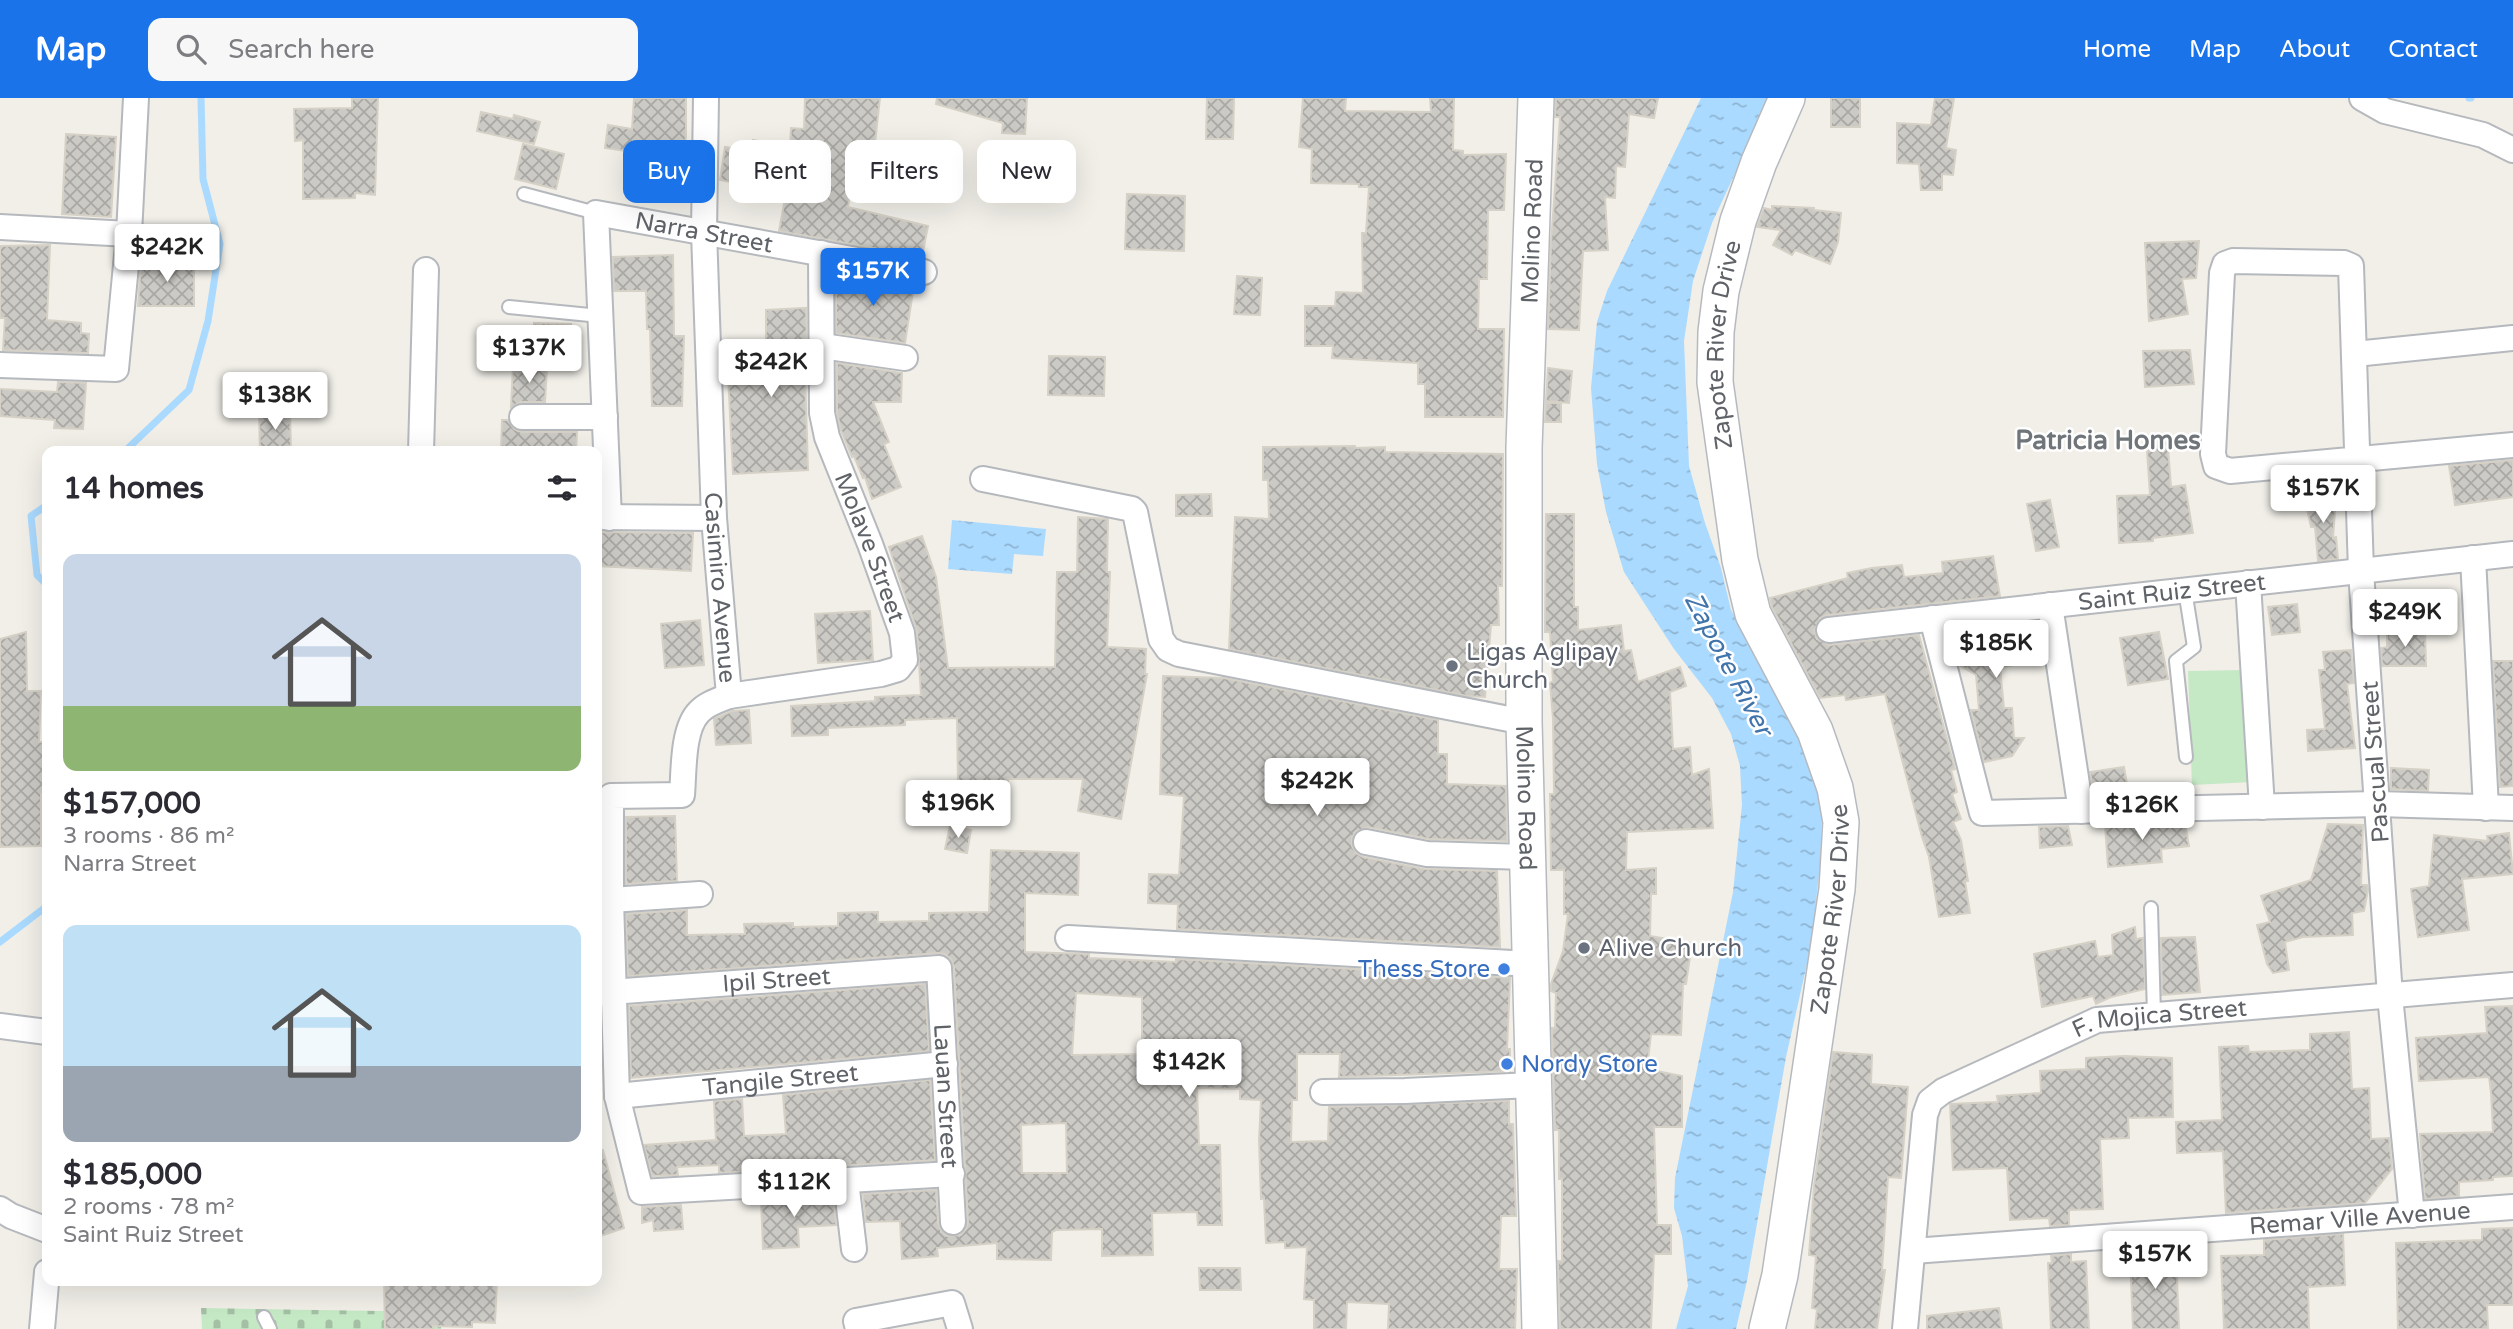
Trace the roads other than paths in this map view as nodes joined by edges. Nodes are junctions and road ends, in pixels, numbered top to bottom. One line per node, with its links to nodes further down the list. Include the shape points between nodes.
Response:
1 (136, 98): 11 (street)
2 (706, 98): 10 (street, Casimiro Avenue)
3 (1536, 98): 39 (main road, Molino Road, via 1524,448)
4 (1787, 98): 78 (main road, Zapote River Drive, via 1735,233 1721,292 1715,382 1740,560 1753,614 1815,731 1835,788 1841,822 1836,901 1780,1275)
5 (2362, 98): 6 (street, via 2385,111 2483,135)
6 (2513, 150)
7 (524, 194): 8 (lane, Narra Street)
8 (596, 213): 10 (street, Narra Street); 16 (street)
9 (0, 227): 11 (street)
10 (704, 232): 12 (street, Narra Street); 29 (street, Casimiro Avenue)
11 (129, 234): 21 (street, via 116,369)
12 (821, 253): 14 (street, Narra Street); 18 (street, Molave Street)
13 (426, 270): 25 (street)
14 (924, 272)
15 (509, 307): 16 (lane)
16 (600, 316): 23 (street)
17 (2513, 338): 19 (street)
18 (822, 346): 20 (street); 38 (street, Molave Street, via 822,413 827,438 902,633 905,660 898,669 881,674)
19 (2354, 354): 26 (street, Pascual Street); 26 (street, Pascual Street, via 2351,266 2225,264 2213,454 2216,466 2230,471)
20 (905, 358)
21 (0, 365)
22 (522, 417): 23 (street)
23 (605, 417): 28 (street)
24 (2513, 445): 26 (street)
25 (421, 446)
26 (2358, 461): 32 (street, Pascual Street)
27 (983, 479): 39 (street, via 1132,509 1161,639 1179,654)
28 (603, 518): 29 (street)
29 (714, 518): 38 (street, Casimiro Avenue)
30 (2513, 554): 31 (street, Saint Ruiz Street)
31 (2473, 558): 32 (street, Saint Ruiz Street); 43 (street)
32 (2361, 570): 33 (street, Saint Ruiz Street); 41 (street, Pascual Street)
33 (2248, 583): 34 (street, Saint Ruiz Street); 42 (street)
34 (2185, 590): 35 (street, Saint Ruiz Street); 40 (lane, via 2194,647 2176,661)
35 (2050, 605): 36 (street, Saint Ruiz Street); 45 (street)
36 (1932, 618): 37 (street, Saint Ruiz Street); 45 (street, via 1982,813)
37 (1829, 630)
38 (729, 696): 49 (street, Casimiro Avenue, via 698,713 690,726 682,795 611,796)
39 (1524, 722): 47 (main road, Molino Road)
40 (2186, 757)
41 (2378, 804): 42 (street); 43 (street); 56 (street, Pascual Street)
42 (2262, 807): 45 (street)
43 (2486, 808): 44 (street)
44 (2513, 808)
45 (2081, 811)
46 (1366, 842): 47 (street, via 1427,854)
47 (1528, 857): 52 (main road, Molino Road)
48 (700, 894): 49 (street)
49 (611, 900): 55 (street, Casimiro Avenue)
50 (2151, 908): 57 (lane)
51 (1068, 938): 52 (street)
52 (1531, 964): 61 (main road, Molino Road)
53 (939, 968): 55 (street, Ipil Street); 60 (street, Lauan Street)
54 (2513, 985): 56 (street, F. Mojica Street)
55 (605, 993): 63 (street, Casimiro Avenue)
56 (2390, 996): 57 (street, F. Mojica Street); 68 (street, Pascual Street)
57 (2154, 1015): 72 (street, F. Mojica Street, via 2097,1020 1930,1101)
58 (0, 1026): 59 (street)
59 (42, 1031)
60 (945, 1065): 63 (street, Tangile Street); 64 (street, Lauan Street)
61 (1533, 1085): 62 (street); 77 (main road, Molino Road)
62 (1323, 1091)
63 (617, 1096): 65 (street, Casimiro Avenue, via 641,1192)
64 (952, 1174): 65 (street); 69 (street, Lauan Street)
65 (846, 1181): 71 (street)
66 (2513, 1207): 68 (street, Remar Ville Avenue)
67 (0, 1209): 70 (street)
68 (2412, 1215): 72 (street, Remar Ville Avenue)
69 (953, 1222)
70 (42, 1228)
71 (854, 1249)
72 (1913, 1251): 79 (street)
73 (46, 1286): 74 (street)
74 (42, 1329)
75 (858, 1329): 76 (street, via 856,1321 952,1303)
76 (960, 1329)
77 (1540, 1329)
78 (1767, 1329)
79 (1905, 1329)

